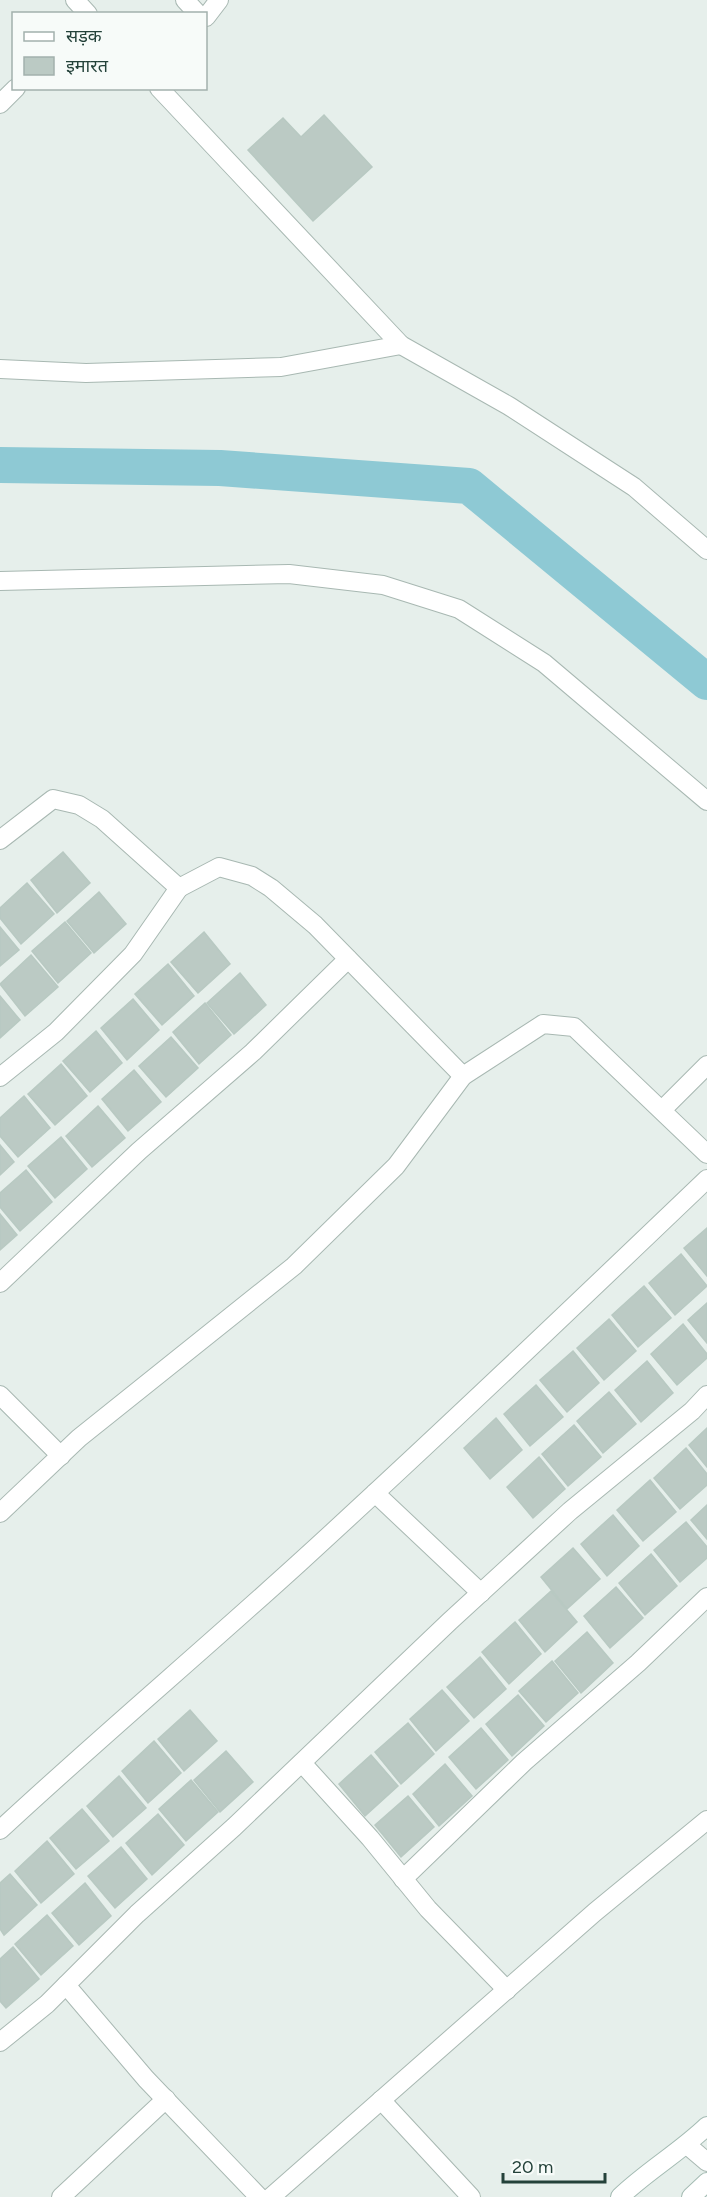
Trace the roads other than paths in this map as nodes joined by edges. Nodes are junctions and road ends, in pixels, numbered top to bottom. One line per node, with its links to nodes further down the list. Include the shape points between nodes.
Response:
1 (75, 0): 4 (street)
2 (185, 0): 5 (street)
3 (219, 0): 6 (street)
4 (86, 12)
5 (196, 12)
6 (207, 16)
7 (161, 90): 8 (street)
8 (401, 345): 9 (street, via 281,367 86,373); 10 (street, via 509,406 634,487)
9 (0, 369)
10 (707, 550)
11 (0, 581): 12 (street, via 288,574 383,585 459,609 544,663)
12 (707, 801)
13 (0, 840): 14 (street, via 53,799 79,805 102,819)
14 (179, 888): 15 (street, via 219,867 252,876 315,925); 18 (street, via 134,954 56,1032)
15 (348, 959): 17 (street); 22 (street, via 253,1052 139,1151)
16 (707, 1065): 19 (street)
17 (463, 1076): 19 (street, via 543,1024 574,1027); 25 (street, via 396,1166 294,1266)
18 (0, 1077)
19 (662, 1110): 20 (street)
20 (707, 1154)
21 (707, 1179): 26 (street)
22 (0, 1283)
23 (0, 1395): 25 (street)
24 (707, 1395): 28 (street, via 570,1511)
25 (61, 1456): 27 (street)
26 (375, 1493): 28 (street); 32 (street)
27 (0, 1513)
28 (481, 1593): 30 (street)
29 (707, 1597): 33 (street, via 524,1762)
30 (302, 1763): 33 (street); 34 (street, via 137,1914)
31 (707, 1820): 35 (street)
32 (0, 1830)
33 (403, 1879): 35 (street)
34 (66, 1985): 36 (street); 37 (street)
35 (507, 1990): 38 (street)
36 (0, 2042)
37 (166, 2099): 43 (street); 44 (street)
38 (381, 2100): 45 (street); 46 (street)
39 (707, 2126): 40 (street)
40 (687, 2145): 41 (street); 47 (street, via 639,2178)
41 (707, 2162)
42 (707, 2182): 48 (street)
43 (61, 2197)
44 (260, 2197)
45 (271, 2197)
46 (471, 2197)
47 (620, 2197)
48 (691, 2197)

